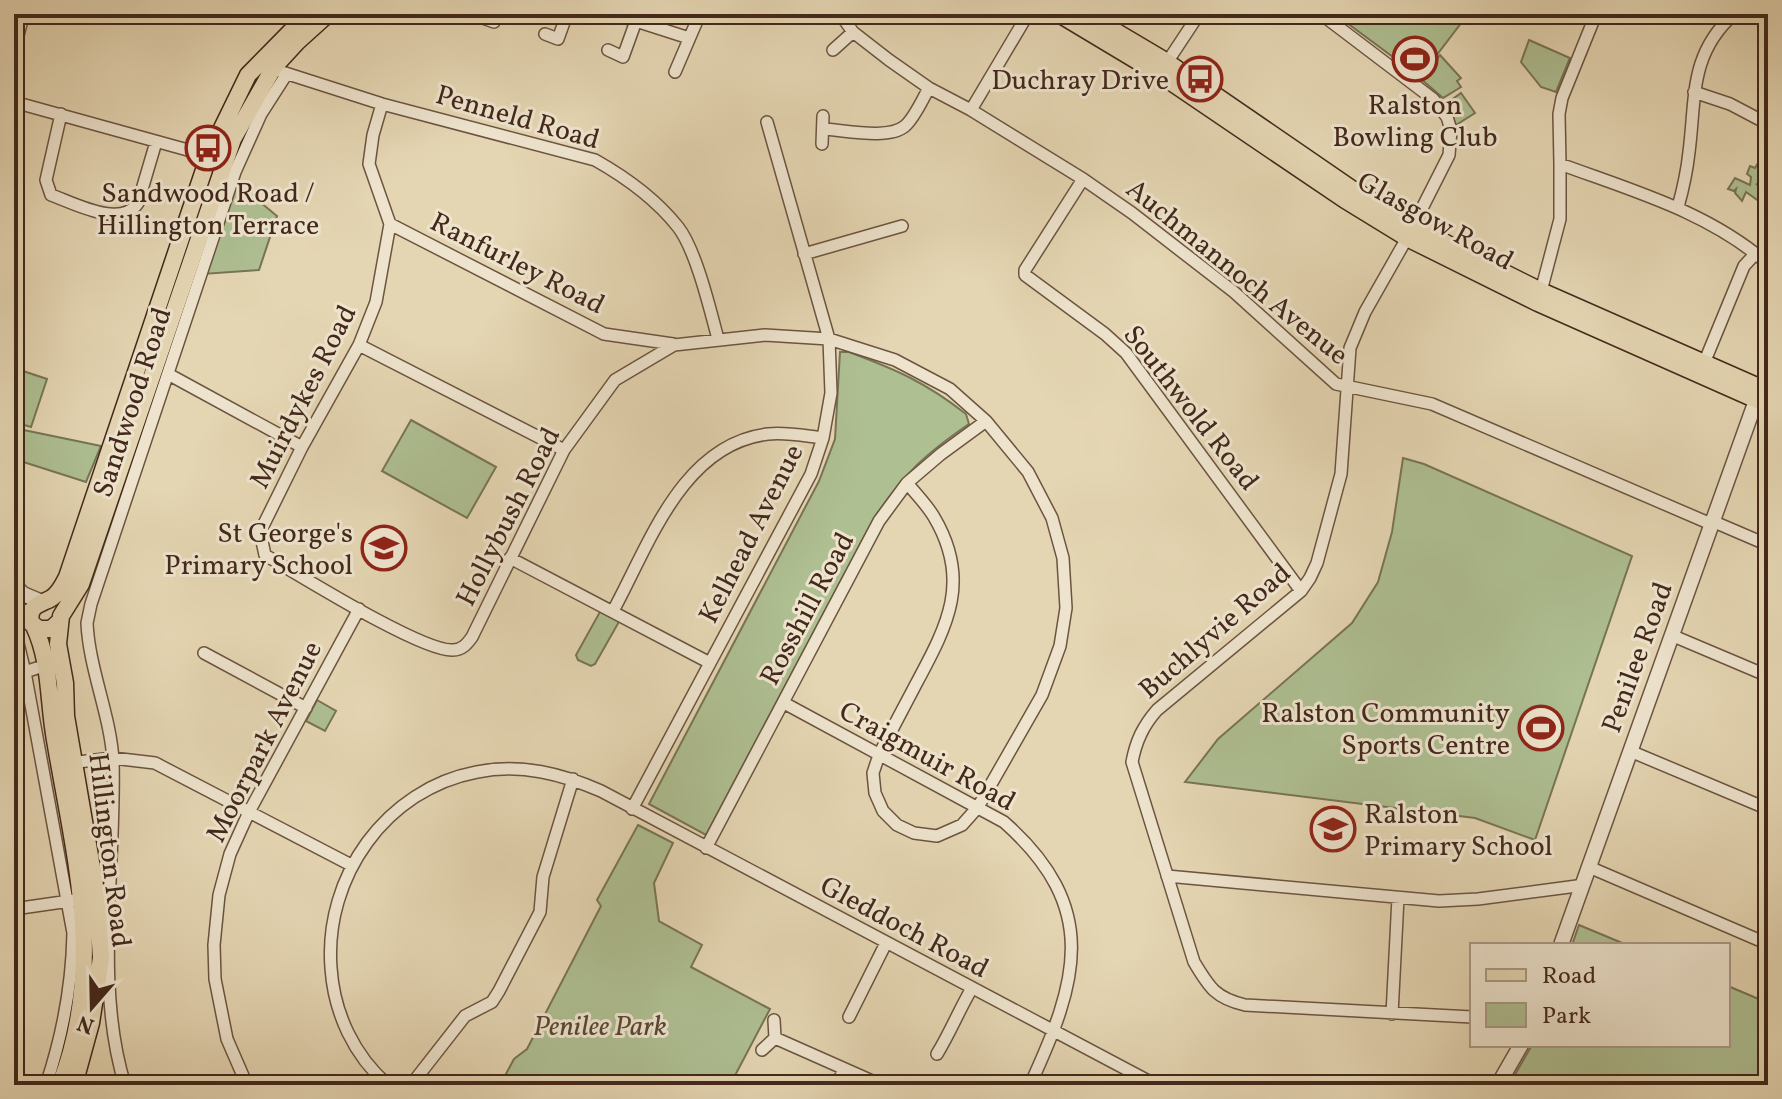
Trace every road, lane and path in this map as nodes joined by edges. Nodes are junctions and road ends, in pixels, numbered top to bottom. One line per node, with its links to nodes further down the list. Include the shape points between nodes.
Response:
1 (22, 14): 21 (street)
2 (308, 14): 24 (main road, Sandwood Road)
3 (328, 14): 24 (main road, Sandwood Road)
4 (497, 14): 15 (street, via 494,22)
5 (567, 14): 19 (street, via 558,39)
6 (614, 14): 16 (street)
7 (840, 14): 18 (street, Auchmannoch Avenue)
8 (1028, 14): 31 (street)
9 (1059, 14): 25 (main road, Glasgow Road)
10 (1086, 14): 25 (main road, Glasgow Road)
11 (1199, 14): 25 (street)
12 (1321, 14): 43 (street, Buchlyvie Road, via 1433,99 1447,117 1449,155)
13 (1596, 14): 38 (street, via 1562,98)
14 (1734, 14): 28 (street, via 1706,49)
15 (480, 17)
16 (636, 21): 20 (street); 22 (street, via 623,57)
17 (696, 23): 20 (street)
18 (853, 32): 23 (street); 27 (street, Auchmannoch Avenue)
19 (545, 34)
20 (689, 38): 26 (street)
21 (14, 45)
22 (608, 50)
23 (833, 50)
24 (273, 67): 30 (street, Penneld Road); 53 (street, Sandwood Road); 66 (main road, Sandwood Road, via 237,93 209,155 67,577); 70 (main road, Sandwood Road, via 228,153 81,584)
25 (1163, 68): 43 (main road, Glasgow Road, via 1345,200)
26 (675, 72)
27 (929, 88): 31 (street, Auchmannoch Avenue); 36 (street, via 903,128 892,132 823,122)
28 (1694, 92): 34 (street); 40 (street)
29 (14, 102): 32 (street)
30 (382, 104): 41 (street, Muirdykes Road, via 369,164); 48 (street, Penneld Road, via 595,160 626,177 680,229)
31 (971, 110): 39 (street, Auchmannoch Avenue)
32 (61, 114): 35 (street); 35 (street, via 46,180 51,195 103,212 120,215 134,209)
33 (767, 122): 45 (street, Kelhead Avenue)
34 (1768, 124)
35 (156, 142): 37 (street)
36 (822, 144)
37 (195, 152)
38 (1560, 164): 40 (street); 47 (street, via 1560,219)
39 (1083, 179): 54 (street, Auchmannoch Avenue, via 1187,254 1336,384); 65 (street, Southwold Road, via 1025,275 1126,353)
40 (1678, 207): 44 (street)
41 (390, 224): 50 (street, Muirdykes Road, via 376,302); 51 (street, Ranfurley Road, via 604,334)
42 (902, 226): 45 (street)
43 (1410, 232): 47 (main road, Glasgow Road); 54 (street, Buchlyvie Road, via 1356,332)
44 (1756, 253): 46 (street); 52 (street, via 1744,266)
45 (804, 254): 49 (street, Kelhead Avenue)
46 (1768, 264)
47 (1539, 297): 52 (main road, Glasgow Road)
48 (718, 339): 49 (street, Hollybush Road); 51 (street, Hollybush Road)
49 (829, 339): 56 (street, Hollybush Road, via 909,367 950,389); 57 (street, Kelhead Avenue, via 831,393)
50 (359, 345): 58 (street, Muirdykes Road); 59 (street)
51 (674, 345): 59 (street, Hollybush Road, via 615,380)
52 (1702, 369): 55 (main road, Glasgow Road)
53 (168, 374): 58 (street); 81 (street, Sandwood Road, via 87,623)
54 (1346, 387): 61 (street, Auchmannoch Avenue, via 1432,404); 65 (street, Buchlyvie Road, via 1341,474 1317,563)
55 (1763, 396): 61 (street, Penilee Road)
56 (986, 421): 60 (street, Rosshill Road); 84 (street, Hollybush Road, via 1028,472 1052,518 1063,558 1066,608 1060,646 1042,695)
57 (823, 438): 69 (street, via 765,435 702,462 674,496); 75 (street, Kelhead Avenue, via 811,474)
58 (302, 447): 68 (street, Muirdykes Road, via 260,532 265,555)
59 (564, 450): 63 (street, Hollybush Road)
60 (907, 483): 77 (street, Rosshill Road, via 879,521); 80 (street, via 945,538 953,595 942,637)
61 (1711, 522): 62 (street, Auchmannoch Avenue); 73 (street, Penilee Road)
62 (1768, 545)
63 (510, 558): 68 (street, Hollybush Road, via 472,637 456,650 440,649); 69 (street)
64 (14, 585): 66 (street)
65 (1301, 591): 91 (street, Buchlyvie Road, via 1157,710 1136,742 1132,762)
66 (45, 601): 70 (main road, via 57,604); 71 (main road, via 30,613)
67 (14, 602): 71 (street)
68 (359, 609): 78 (street, Moorpark Avenue)
69 (613, 611): 75 (street)
70 (60, 618): 71 (main road, via 48,630); 82 (main road, Hillington Road)
71 (33, 625): 82 (main road, Hillington Road, via 45,655)
72 (14, 627): 95 (street, via 31,670)
73 (1671, 635): 76 (street); 79 (street, Penilee Road)
74 (204, 653): 78 (street)
75 (710, 663): 85 (street, Kelhead Avenue)
76 (1768, 676)
77 (784, 703): 80 (street, Craigmuir Road); 88 (street, Rosshill Road)
78 (306, 708): 87 (street, Moorpark Avenue)
79 (1630, 751): 86 (street); 90 (street, Penilee Road)
80 (879, 755): 84 (street, Craigmuir Road); 84 (street, via 873,773 875,793 897,825 937,836 962,825)
81 (113, 758): 82 (street); 87 (street, via 155,763); 115 (street, Sandwood Road, via 109,977)
82 (67, 763): 93 (main road, Hillington Road)
83 (573, 779): 85 (street, Gleddoch Road); 89 (street, Gleddoch Road, via 498,769 440,784 380,824); 118 (street, via 543,877 540,912 499,991 492,1002 465,1016)
84 (978, 807): 105 (street, Craigmuir Road, via 1028,843 1062,896 1069,919 1071,972)
85 (632, 809): 88 (street, Gleddoch Road)
86 (1768, 809)
87 (249, 812): 89 (street); 116 (street, Moorpark Avenue, via 226,867 214,945 220,1015)
88 (706, 848): 97 (street, Gleddoch Road)
89 (351, 865): 117 (street, Gleddoch Road, via 332,926 333,992 357,1050)
90 (1589, 867): 92 (street, Penilee Road); 99 (street)
91 (1167, 876): 94 (street); 101 (street, Buchlyvie Road, via 1194,962 1211,990 1227,1001)
92 (1582, 887): 94 (street, via 1478,899); 98 (street, Penilee Road)
93 (90, 898): 95 (street); 113 (main road, Hillington Road, via 79,1021); 114 (main road, Hillington Road, via 101,958)
94 (1398, 898): 101 (street)
95 (65, 900): 96 (street); 112 (street, via 73,933 72,976)
96 (14, 909)
97 (886, 943): 100 (street, Gleddoch Road); 102 (street)
98 (1562, 943)
99 (1768, 944)
100 (972, 988): 105 (street, Gleddoch Road); 109 (street)
101 (1392, 1014): 103 (street, Buchlyvie Road)
102 (849, 1017)
103 (1470, 1017)
104 (774, 1020): 106 (street)
105 (1055, 1032): 111 (street, Gleddoch Road); 121 (street, Craigmuir Road)
106 (775, 1038): 108 (street); 110 (street)
107 (1520, 1047): 123 (street)
108 (762, 1050)
109 (937, 1054)
110 (844, 1069): 119 (street); 120 (street)
111 (1142, 1082): 122 (street, Gleddoch Road)
112 (46, 1085)
113 (60, 1085)
114 (74, 1085)
115 (125, 1085)
116 (247, 1085)
117 (388, 1085)
118 (411, 1085)
119 (837, 1085)
120 (881, 1085)
121 (1030, 1085)
122 (1156, 1085)
123 (1498, 1085)

